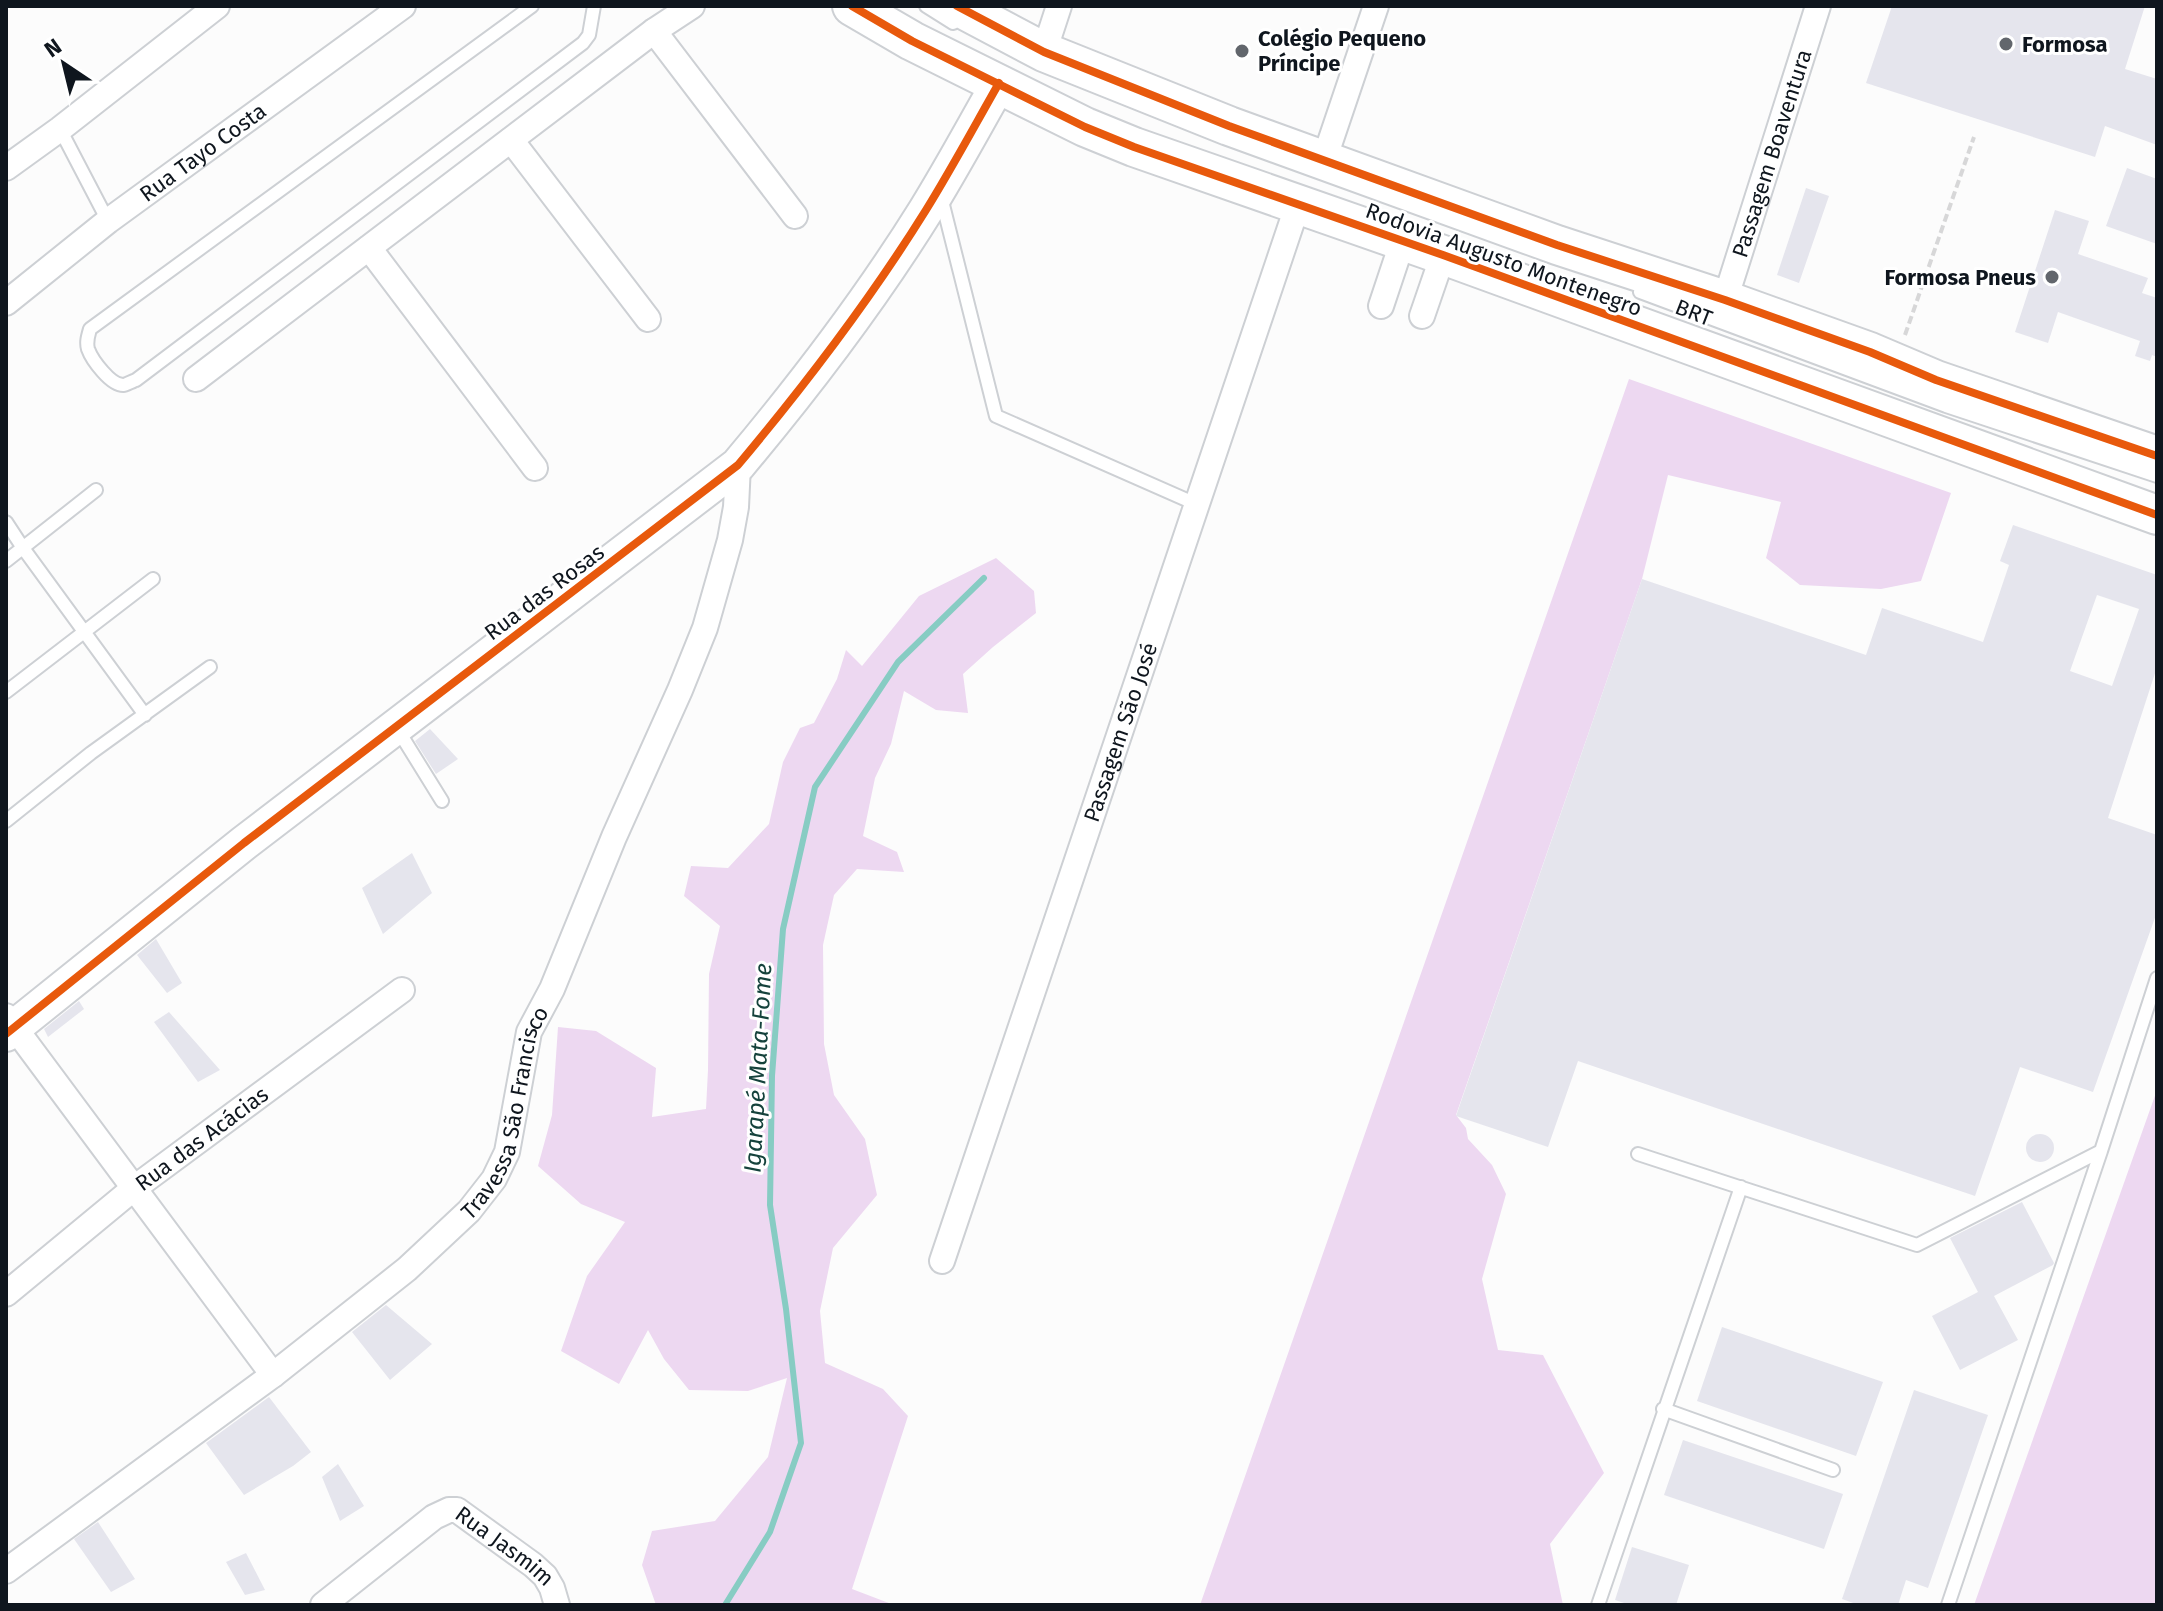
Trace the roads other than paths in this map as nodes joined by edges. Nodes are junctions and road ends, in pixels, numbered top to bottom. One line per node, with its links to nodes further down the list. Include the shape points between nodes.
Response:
1 (217, 6): 15 (street)
2 (403, 6): 22 (street, Rua Tayo Costa)
3 (532, 6): 4 (lane, via 90,329 89,351 106,376 124,385 136,380 570,52 589,35)
4 (594, 6)
5 (692, 6): 12 (street)
6 (852, 6): 14 (main road, Rodovia Augusto Montenegro)
7 (926, 6): 11 (lane)
8 (1059, 6): 13 (street)
9 (1376, 6): 17 (street)
10 (1818, 6): 27 (street, Passagem Boaventura)
11 (960, 18): 13 (main road, Rodovia Augusto Montenegro)
12 (654, 31): 16 (street); 21 (street)
13 (1044, 52): 17 (main road, Rodovia Augusto Montenegro)
14 (999, 83): 19 (street, Rua das Rosas); 20 (main road, Rodovia Augusto Montenegro, via 1134,147)
15 (60, 129): 18 (street); 22 (lane)
16 (511, 140): 24 (street); 31 (street)
17 (1324, 160): 27 (main road, Rodovia Augusto Montenegro)
18 (6, 168)
19 (939, 189): 34 (street, Rua das Rosas, via 864,304); 38 (lane, via 996,416)
20 (1298, 204): 23 (main road, Rodovia Augusto Montenegro); 38 (street, Passagem São José)
21 (795, 216)
22 (108, 221): 28 (street, Rua Tayo Costa)
23 (1403, 240): 25 (main road, Rodovia Augusto Montenegro); 29 (street)
24 (369, 248): 32 (street); 35 (street)
25 (1443, 255): 30 (street); 39 (main road, Rodovia Augusto Montenegro)
26 (1621, 285): 36 (lane, BRT, via 1946,406)
27 (1725, 300): 33 (main road, Rodovia Augusto Montenegro)
28 (6, 303)
29 (1381, 306)
30 (1422, 316)
31 (648, 319)
32 (196, 379)
33 (2157, 456)
34 (738, 465): 48 (street, Rua das Rosas); 60 (street, Travessa São Francisco, via 736,507 705,628 529,1032 507,1152 494,1179 469,1211 407,1269)
35 (535, 468)
36 (2157, 476)
37 (96, 490): 41 (lane)
38 (1196, 504): 58 (street, Passagem São José)
39 (2157, 515)
40 (6, 522): 41 (lane)
41 (23, 548): 42 (lane); 44 (lane)
42 (6, 561)
43 (153, 579): 44 (lane)
44 (85, 630): 46 (lane); 47 (lane)
45 (210, 667): 47 (lane)
46 (6, 692)
47 (145, 715): 50 (lane)
48 (396, 728): 49 (lane); 53 (street, Rua das Rosas)
49 (442, 801)
50 (6, 821)
51 (2157, 978): 54 (lane)
52 (402, 990): 57 (street, Rua das Acácias)
53 (9, 1025): 57 (street)
54 (2101, 1151): 56 (lane, via 1917,1245); 67 (lane)
55 (1638, 1154): 56 (lane)
56 (1741, 1187): 61 (lane)
57 (133, 1189): 59 (street, Rua das Acácias); 60 (street)
58 (942, 1261)
59 (6, 1294)
60 (273, 1375): 63 (street, Travessa São Francisco)
61 (1663, 1409): 62 (lane); 66 (lane)
62 (1833, 1470)
63 (6, 1571)
64 (323, 1605): 65 (street, Rua Jasmim, via 449,1510 457,1510 533,1565 545,1576)
65 (557, 1605)
66 (1598, 1605)
67 (1948, 1605)

